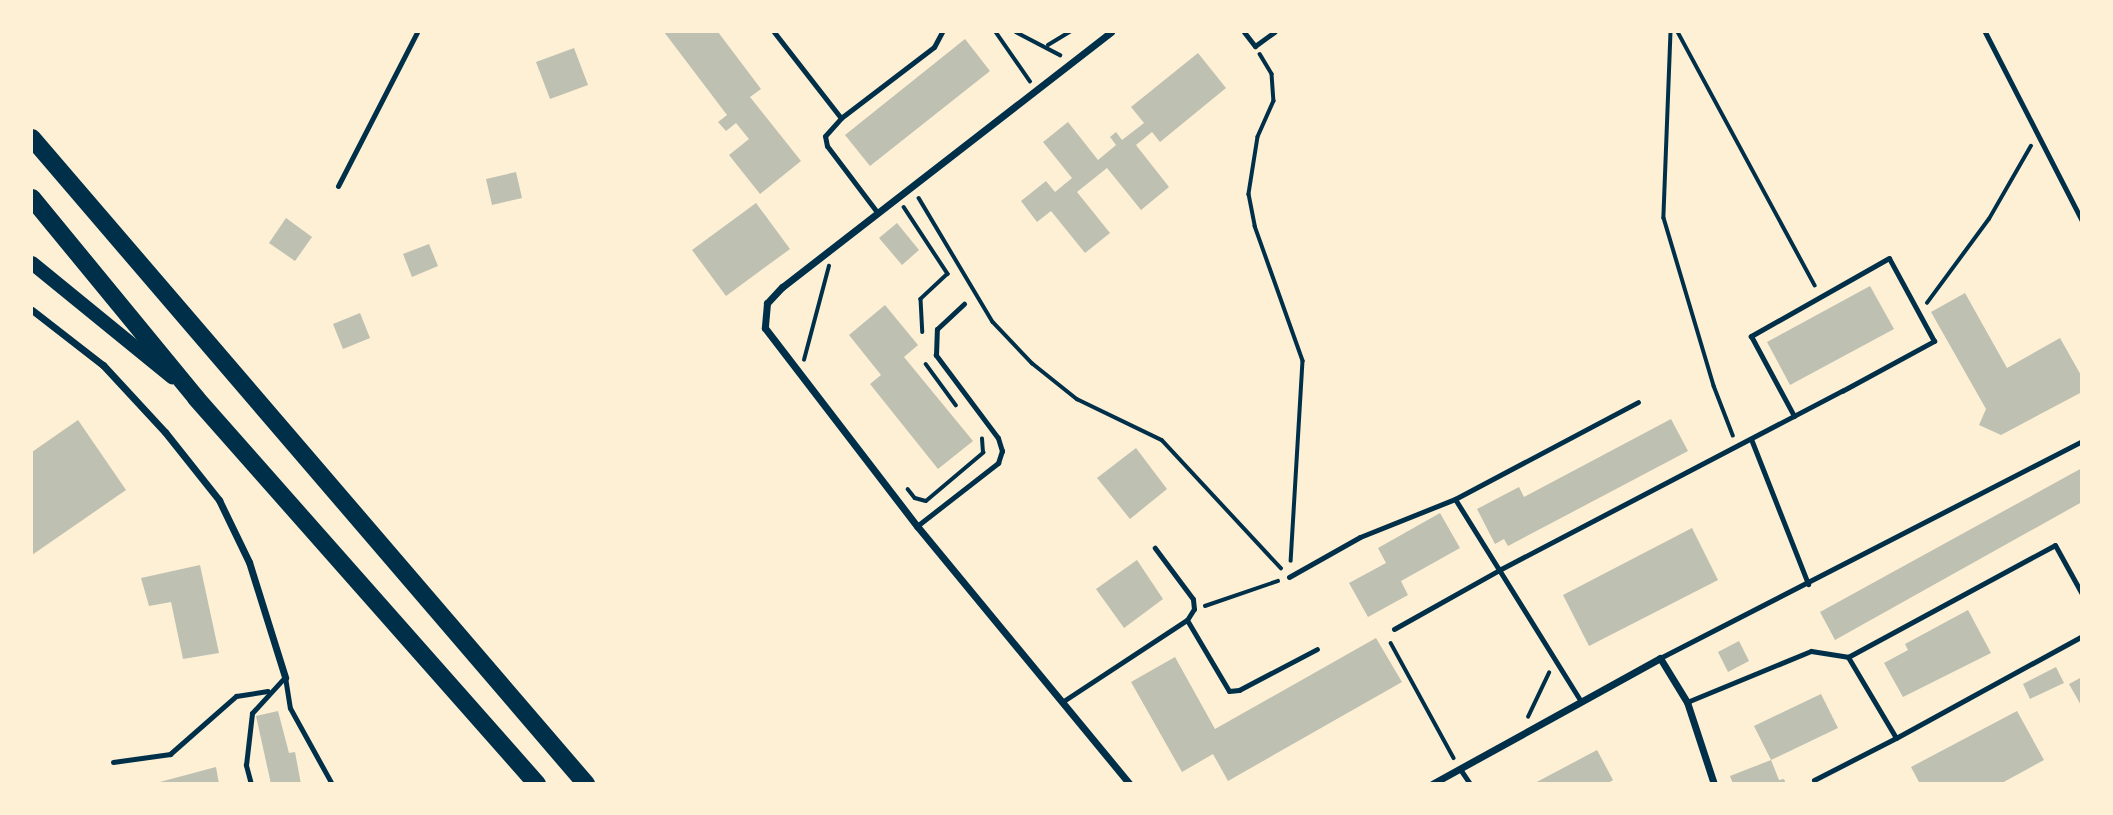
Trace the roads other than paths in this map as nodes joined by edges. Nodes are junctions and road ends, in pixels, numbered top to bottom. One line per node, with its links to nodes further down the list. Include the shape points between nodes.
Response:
1 (417, 32): 10 (lane)
2 (774, 32): 8 (lane)
3 (942, 32): 8 (lane, via 934,47)
4 (1111, 32): 12 (street)
5 (1244, 32): 6 (lane, via 1255,46)
6 (1274, 32)
7 (1985, 32): 13 (lane)
8 (841, 118): 12 (lane, via 825,136 827,146)
9 (33, 138): 47 (highway)
10 (338, 186)
11 (32, 198): 17 (highway)
12 (877, 212): 23 (street, via 767,303 765,328)
13 (2081, 221)
14 (32, 263): 17 (main road)
15 (964, 304): 23 (lane, via 937,329 936,355 998,438 1002,451 998,463)
16 (32, 310): 35 (street, via 103,365 219,500 249,562)
17 (196, 398): 46 (highway)
18 (1638, 402): 22 (lane)
19 (1794, 416): 19 (lane, via 1751,336 1889,258 1934,341); 20 (lane)
20 (1751, 439): 25 (lane); 27 (lane)
21 (2081, 441): 27 (lane)
22 (1455, 499): 25 (lane); 26 (lane, via 1360,537)
23 (917, 526): 38 (street)
24 (1155, 548): 29 (lane, via 1193,599 1194,610)
25 (1501, 569): 30 (lane); 37 (lane)
26 (1289, 577)
27 (1808, 584): 33 (lane)
28 (2081, 594): 34 (lane, via 2055,545)
29 (1187, 620): 32 (lane, via 1229,691); 38 (lane)
30 (1394, 629)
31 (2081, 636): 40 (lane)
32 (1317, 649)
33 (1660, 657): 37 (street); 39 (street)
34 (1848, 657): 39 (lane, via 1811,651); 40 (lane)
35 (285, 677): 36 (lane); 45 (lane, via 290,708)
36 (268, 691): 41 (lane, via 236,696 170,754); 44 (lane, via 251,713 246,765)
37 (1580, 700): 42 (street)
38 (1062, 702): 48 (street)
39 (1687, 702): 51 (street)
40 (1896, 738): 43 (lane)
41 (113, 762)
42 (1460, 769): 49 (street); 50 (lane)
43 (1814, 780)
44 (251, 783)
45 (332, 783)
46 (537, 783)
47 (586, 783)
48 (1130, 783)
49 (1432, 783)
50 (1470, 783)
51 (1714, 783)

